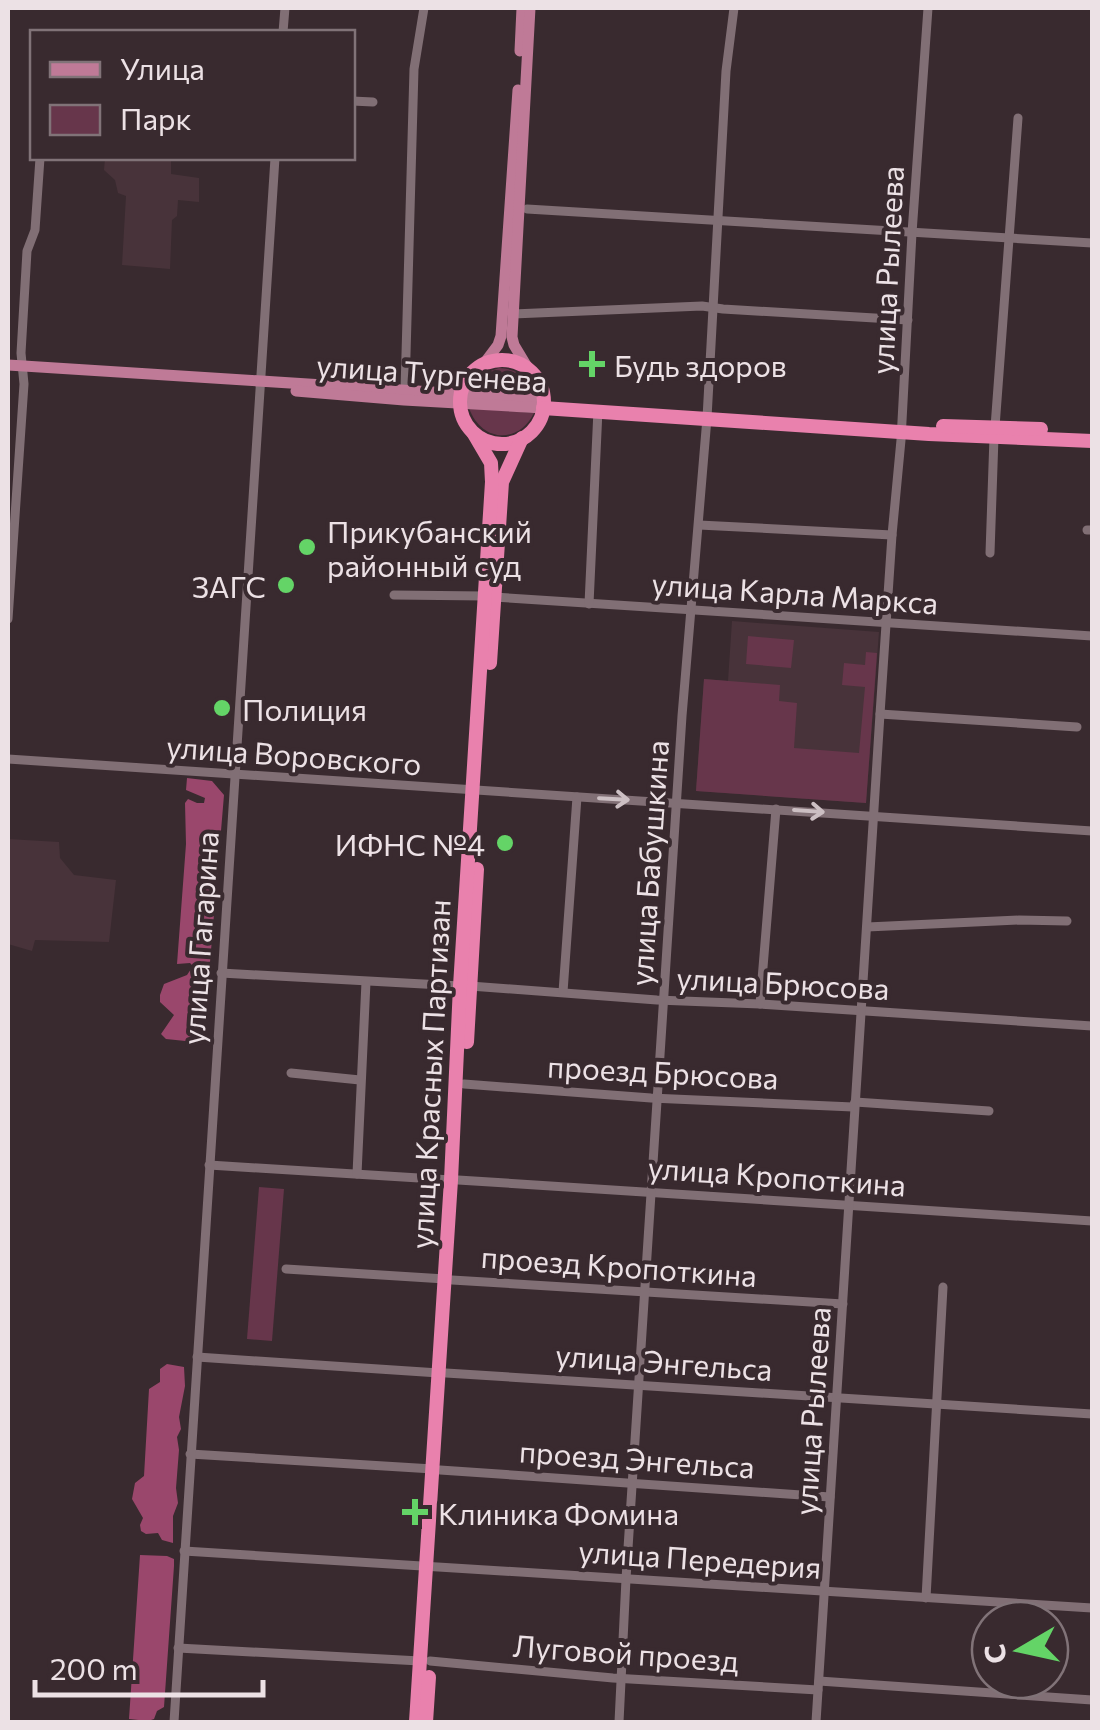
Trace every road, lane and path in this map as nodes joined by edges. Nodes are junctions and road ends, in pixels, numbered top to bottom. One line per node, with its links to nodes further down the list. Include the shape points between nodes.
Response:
1 (424, 8): 24 (street, via 414,68)
2 (522, 8): 19 (main road, via 501,336)
3 (530, 8): 17 (main road)
4 (734, 8): 12 (street, улица Бабушкина)
5 (928, 8): 13 (street, улица Рылеева)
6 (355, 101): 7 (street)
7 (374, 102)
8 (1018, 118): 14 (street)
9 (40, 160): 21 (street, via 35,230 26,251)
10 (275, 160): 23 (street, улица Гагарина)
11 (527, 209): 12 (street)
12 (719, 219): 13 (street); 16 (street, улица Бабушкина)
13 (912, 233): 14 (street); 18 (street, улица Рылеева)
14 (1010, 239): 15 (street); 30 (street)
15 (1092, 243)
16 (714, 308): 17 (street); 18 (street); 28 (street, улица Бабушкина)
17 (513, 314): 22 (main road, via 514,345)
18 (908, 320): 29 (street, улица Рылеева)
19 (483, 364): 22 (highway, via 503,360); 25 (highway, via 468,377)
20 (8, 368): 21 (main road, улица Тургенева)
21 (23, 369): 23 (main road, улица Тургенева); 42 (street)
22 (529, 370): 26 (highway)
23 (260, 385): 24 (main road, улица Тургенева); 25 (main road, улица Тургенева, via 404,400); 48 (street, улица Гагарина)
24 (405, 390): 25 (main road, улица Тургенева)
25 (460, 398): 26 (main road, улица Тургенева); 32 (highway, улица Красных Партизан)
26 (543, 404): 27 (highway, улица Тургенева); 28 (highway, улица Тургенева); 33 (highway, улица Красных Партизан, via 536,426)
27 (598, 410): 28 (highway, улица Тургенева); 40 (street)
28 (707, 414): 29 (highway, улица Тургенева); 35 (street, улица Бабушкина)
29 (901, 428): 30 (highway, улица Тургенева); 36 (street, улица Рылеева)
30 (994, 432): 31 (highway, улица Тургенева); 34 (highway, улица Тургенева); 37 (street)
31 (1092, 432)
32 (474, 434): 33 (highway, via 492,443); 39 (highway, улица Красных Партизан, via 492,482)
33 (522, 438): 39 (highway, улица Красных Партизан, via 502,482)
34 (1092, 441)
35 (698, 525): 36 (street); 41 (street, улица Бабушкина)
36 (892, 536): 43 (street, улица Рылеева)
37 (990, 553)
38 (394, 595): 39 (street, улица Карла Маркса)
39 (490, 597): 40 (street, улица Карла Маркса); 49 (highway, улица Красных Партизан)
40 (590, 604): 41 (street, улица Карла Маркса)
41 (692, 610): 43 (street, улица Карла Маркса); 51 (street, улица Бабушкина)
42 (8, 619)
43 (886, 623): 44 (street, улица Карла Маркса); 45 (street, улица Рылеева)
44 (1092, 636)
45 (880, 714): 46 (street); 53 (street, улица Рылеева)
46 (1077, 727)
47 (8, 759): 48 (street, улица Воровского)
48 (234, 775): 49 (street, улица Воровского); 57 (street, улица Гагарина)
49 (478, 791): 50 (street, улица Воровского); 59 (highway, улица Красных Партизан)
50 (577, 796): 51 (street, улица Воровского, one-way to 51); 60 (street)
51 (677, 803): 52 (street, улица Воровского); 61 (street, улица Бабушкина)
52 (776, 808): 53 (street, улица Воровского, one-way to 53); 62 (street)
53 (874, 815): 54 (street, улица Воровского); 56 (street, улица Рылеева)
54 (1092, 831)
55 (1067, 922): 56 (street)
56 (866, 927): 63 (street, улица Рылеева)
57 (222, 973): 58 (street, улица Брюсова); 71 (street, улица Гагарина)
58 (366, 982): 59 (street, улица Брюсова); 66 (street)
59 (465, 986): 60 (street, улица Брюсова); 67 (highway, улица Красных Партизан); 73 (highway, улица Красных Партизан)
60 (562, 992): 61 (street, улица Брюсова)
61 (664, 1001): 62 (street, улица Брюсова); 68 (street, улица Бабушкина)
62 (760, 1004): 63 (street, улица Брюсова)
63 (861, 1010): 64 (street, улица Брюсова); 69 (street, улица Рылеева)
64 (1092, 1026)
65 (291, 1073): 66 (street)
66 (360, 1080): 72 (street)
67 (464, 1084): 68 (street, проезд Брюсова); 73 (highway, улица Красных Партизан)
68 (658, 1098): 69 (street, проезд Брюсова); 74 (street, улица Бабушкина)
69 (856, 1102): 70 (street); 75 (street, улица Рылеева)
70 (988, 1111)
71 (209, 1165): 72 (street, улица Кропоткина); 82 (street, улица Гагарина)
72 (357, 1174): 73 (street, улица Кропоткина)
73 (455, 1180): 74 (street, улица Кропоткина); 78 (highway, улица Красных Партизан)
74 (652, 1192): 75 (street, улица Кропоткина); 80 (street, улица Бабушкина)
75 (849, 1205): 76 (street, улица Кропоткина); 81 (street, улица Рылеева)
76 (1092, 1221)
77 (286, 1269): 78 (street, проезд Кропоткина)
78 (448, 1280): 80 (street, проезд Кропоткина); 83 (highway, улица Красных Партизан)
79 (944, 1287): 86 (street)
80 (645, 1292): 81 (street, проезд Кропоткина); 84 (street, улица Бабушкина)
81 (843, 1304): 85 (street, улица Рылеева)
82 (197, 1357): 83 (street, улица Энгельса); 88 (street, улица Гагарина)
83 (443, 1373): 84 (street, улица Энгельса); 89 (highway, улица Красных Партизан)
84 (638, 1384): 85 (street, улица Энгельса); 90 (street, улица Бабушкина)
85 (837, 1397): 86 (street, улица Энгельса); 91 (street, улица Рылеева)
86 (938, 1404): 87 (street, улица Энгельса); 96 (street)
87 (1092, 1414)
88 (190, 1454): 89 (street, проезд Энгельса); 92 (street, улица Гагарина)
89 (436, 1469): 90 (street, проезд Энгельса); 93 (highway, улица Красных Партизан)
90 (632, 1483): 91 (street, проезд Энгельса); 94 (street, улица Бабушкина)
91 (830, 1498): 95 (street, улица Рылеева)
92 (184, 1550): 93 (street, улица Передерия); 98 (street, улица Гагарина)
93 (430, 1565): 94 (street, улица Передерия); 99 (highway, улица Красных Партизан)
94 (626, 1579): 95 (street, улица Передерия); 100 (street, улица Бабушкина)
95 (824, 1591): 96 (street, улица Передерия); 101 (street, улица Рылеева)
96 (926, 1598): 97 (street, улица Передерия)
97 (1092, 1608)
98 (178, 1648): 99 (street, Луговой проезд); 103 (street, улица Гагарина)
99 (425, 1661): 100 (street, Луговой проезд); 104 (highway, улица Красных Партизан); 105 (highway, улица Красных Партизан)
100 (622, 1679): 101 (street, Луговой проезд); 106 (street, улица Бабушкина)
101 (818, 1685): 102 (street, Луговой проезд); 107 (street, улица Рылеева)
102 (1092, 1700)
103 (174, 1722)
104 (416, 1722)
105 (426, 1722)
106 (620, 1722)
107 (816, 1722)

